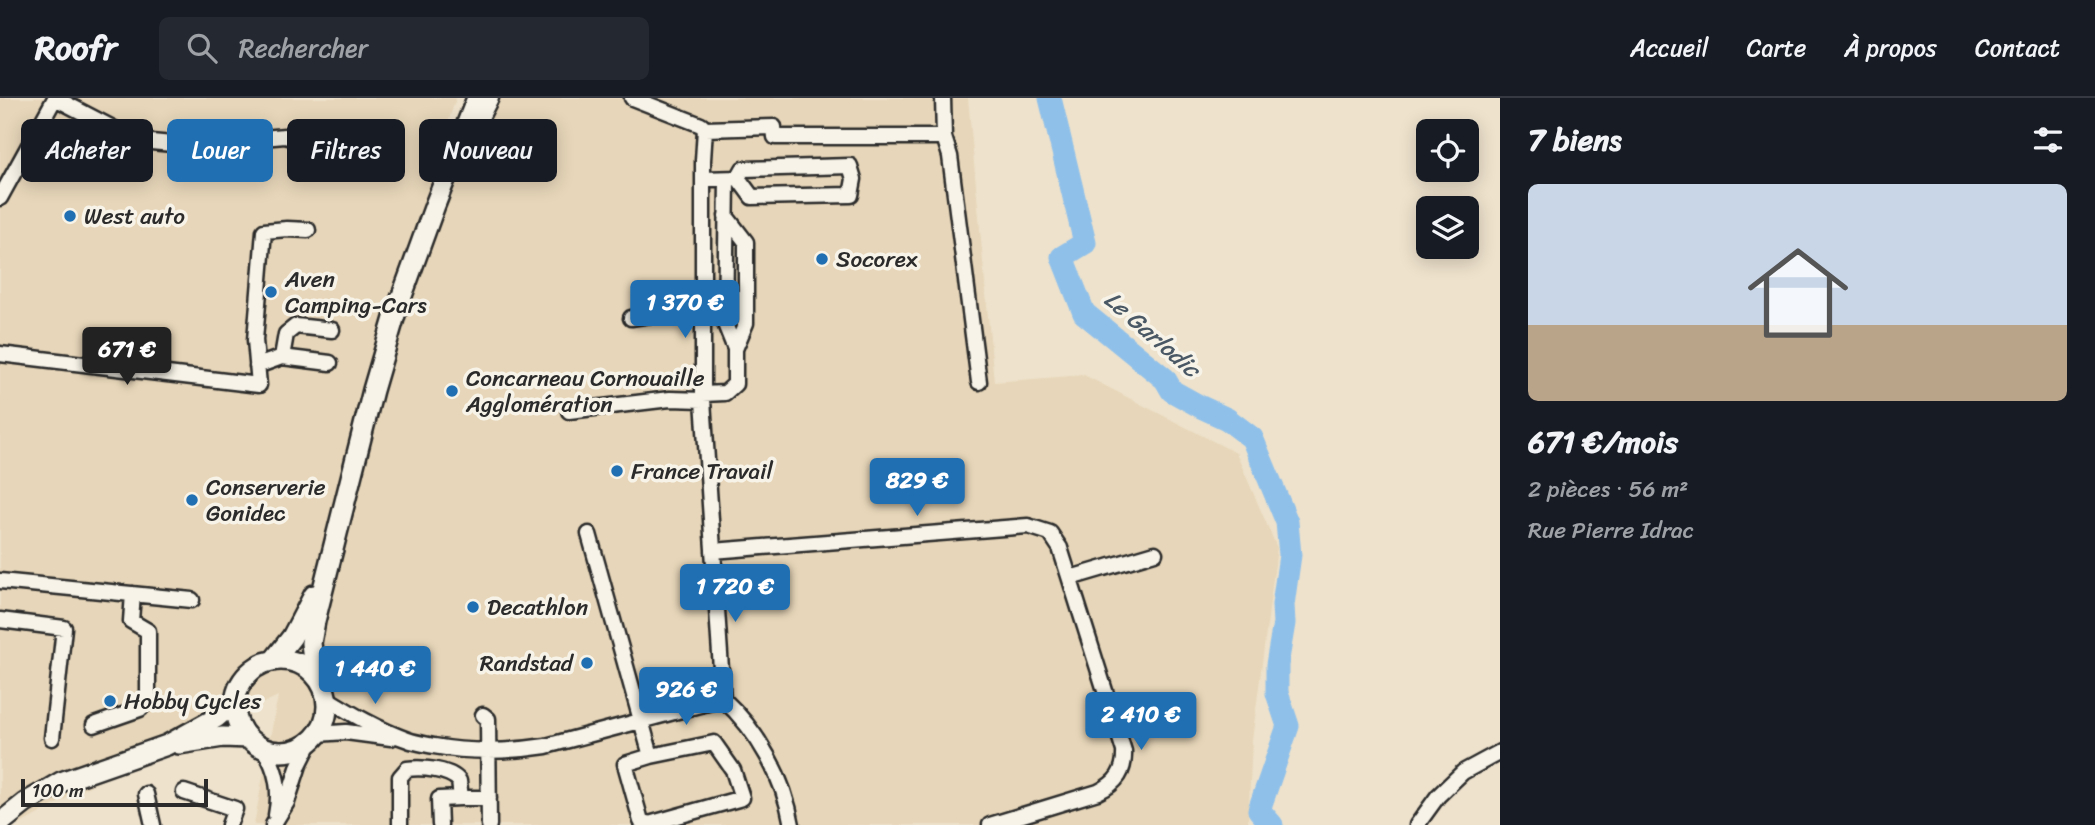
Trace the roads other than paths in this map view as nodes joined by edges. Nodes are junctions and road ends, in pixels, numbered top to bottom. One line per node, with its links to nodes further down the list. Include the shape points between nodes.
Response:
1 (55, 98): 10 (street, via 126,135 151,142 183,145); 14 (street)
2 (477, 98): 6 (main road)
3 (491, 98): 7 (street)
4 (632, 98): 8 (street)
5 (943, 98): 9 (street)
6 (469, 119)
7 (480, 119)
8 (705, 129): 9 (street, via 774,127 775,137); 11 (street)
9 (944, 136): 25 (street)
10 (287, 137)
11 (703, 179): 12 (street); 17 (street)
12 (733, 179): 12 (street, via 752,197 850,195 854,180 850,166 743,169); 15 (street)
13 (445, 182): 31 (main road, via 392,325)
14 (0, 198)
15 (726, 216): 20 (street, via 725,324); 20 (street, via 746,242 746,323)
16 (308, 230): 24 (street, via 264,231)
17 (702, 307): 18 (street); 26 (street)
18 (631, 318)
19 (332, 330): 22 (street, via 296,326 286,334)
20 (734, 349): 26 (street, via 735,384 725,393)
21 (0, 354): 24 (street, via 259,385)
22 (282, 357): 23 (street); 24 (street)
23 (330, 363)
24 (257, 366)
25 (979, 382)
26 (703, 397): 27 (street); 29 (street)
27 (569, 411)
28 (589, 534): 43 (street)
29 (713, 551): 32 (street, via 1028,526 1050,533 1056,540); 40 (street)
30 (1155, 553): 32 (street)
31 (326, 573): 37 (main road, via 292,637); 38 (main road, via 311,643)
32 (1070, 578): 65 (street, via 1124,751 1122,769 1110,786 1098,792)
33 (0, 581): 34 (street)
34 (133, 594): 35 (street); 44 (street, via 131,621 148,631 148,701 140,709)
35 (192, 600)
36 (0, 620): 46 (street, via 64,628)
37 (273, 661): 38 (main road, via 296,663); 41 (main road, via 247,675)
38 (315, 675): 39 (main road)
39 (326, 698): 45 (main road, via 324,723); 47 (street)
40 (723, 699): 43 (street); 64 (street, via 744,720 769,760 785,792)
41 (235, 702): 48 (main road, via 240,728); 49 (main road)
42 (484, 715): 50 (street, via 490,737)
43 (641, 721): 50 (street, via 546,746); 52 (street)
44 (94, 725)
45 (314, 737): 47 (street, via 346,732); 48 (main road, via 284,752); 58 (street)
46 (52, 738)
47 (409, 741): 50 (street)
48 (256, 743): 49 (main road, via 223,737); 58 (street, via 276,771)
49 (167, 746): 57 (main road, via 61,782)
50 (488, 752): 55 (street)
51 (1500, 752): 66 (street, via 1463,772)
52 (652, 756): 52 (street, via 714,743 733,769 741,798 649,824 640,821 625,764)
53 (184, 792): 60 (street, via 235,809)
54 (146, 794): 59 (street)
55 (489, 797): 56 (street); 63 (street)
56 (461, 798): 61 (street, via 459,781 451,774 407,769 400,777); 62 (street, via 439,799)
57 (3, 822)
58 (274, 824)
59 (153, 825)
60 (229, 825)
61 (400, 825)
62 (440, 825)
63 (489, 825)
64 (793, 825)
65 (990, 825)
66 (1417, 825)

